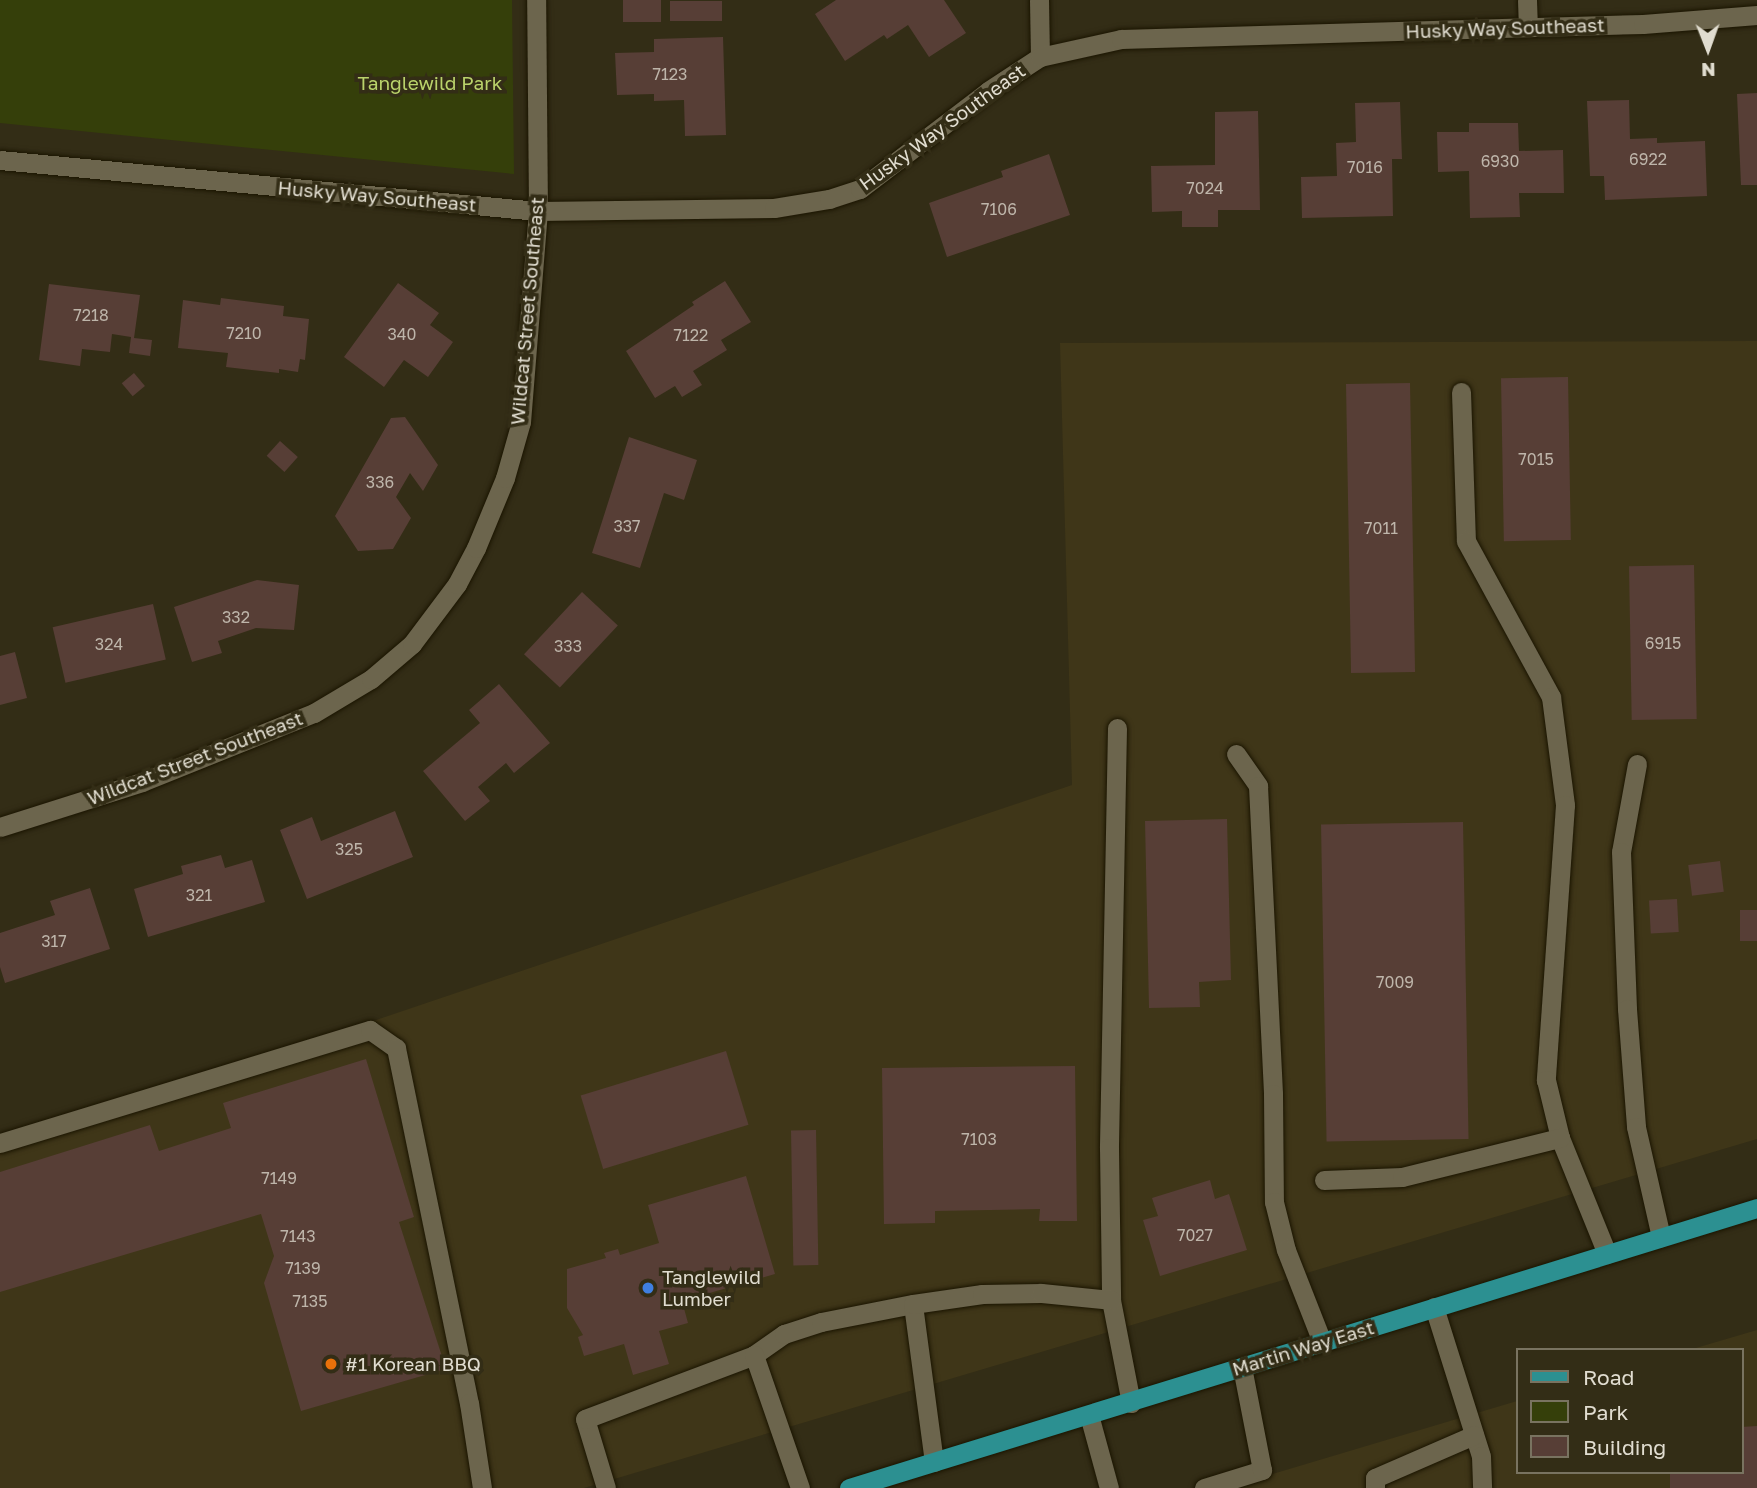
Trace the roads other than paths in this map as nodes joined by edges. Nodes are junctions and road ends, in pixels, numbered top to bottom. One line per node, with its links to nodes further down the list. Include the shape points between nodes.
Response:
1 (536, 0): 8 (street, Wildcat Street Southeast)
2 (1040, 0): 6 (street)
3 (1527, 0): 5 (street)
4 (1757, 15): 5 (street, Husky Way Southeast)
5 (1528, 27): 6 (street, Husky Way Southeast, via 1121,39)
6 (1040, 57): 8 (street, Husky Way Southeast, via 860,189 828,199 774,208)
7 (0, 160): 8 (street, Husky Way Southeast)
8 (538, 211): 13 (street, Wildcat Street Southeast, via 521,422 505,478 457,584 412,645 371,679 314,713 142,782)
9 (1461, 393): 14 (street, via 1466,541 1551,697 1564,805 1546,1080)
10 (1117, 728): 20 (street, via 1109,1148)
11 (1236, 754): 23 (street, via 1258,786 1274,1202 1286,1250)
12 (1637, 764): 18 (street, via 1621,852 1627,1009 1636,1128)
13 (0, 827)
14 (1560, 1138): 16 (street, via 1402,1177); 19 (street)
15 (0, 1143): 30 (street, via 370,1030 396,1048 469,1403)
16 (1324, 1180)
17 (1757, 1208): 18 (main road, Martin Way East)
18 (1661, 1237): 19 (main road, Martin Way East)
19 (1607, 1254): 22 (main road, Martin Way East)
20 (1111, 1300): 21 (street, via 1041,1293 982,1294); 26 (street)
21 (914, 1304): 24 (street, via 784,1334); 29 (street)
22 (1434, 1307): 23 (main road, Martin Way East); 28 (street)
23 (1322, 1342): 25 (main road, Martin Way East)
24 (754, 1356): 31 (street, via 585,1419); 32 (street)
25 (1242, 1367): 26 (main road, Martin Way East); 35 (street, via 1262,1470)
26 (1130, 1403): 27 (main road, Martin Way East)
27 (1089, 1415): 29 (main road, Martin Way East); 34 (street)
28 (1474, 1435): 36 (street, via 1374,1478); 37 (street, via 1481,1456)
29 (934, 1462): 33 (main road, Martin Way East)
30 (482, 1488)
31 (606, 1488)
32 (800, 1488)
33 (849, 1488)
34 (1109, 1488)
35 (1204, 1488)
36 (1375, 1488)
37 (1482, 1488)

